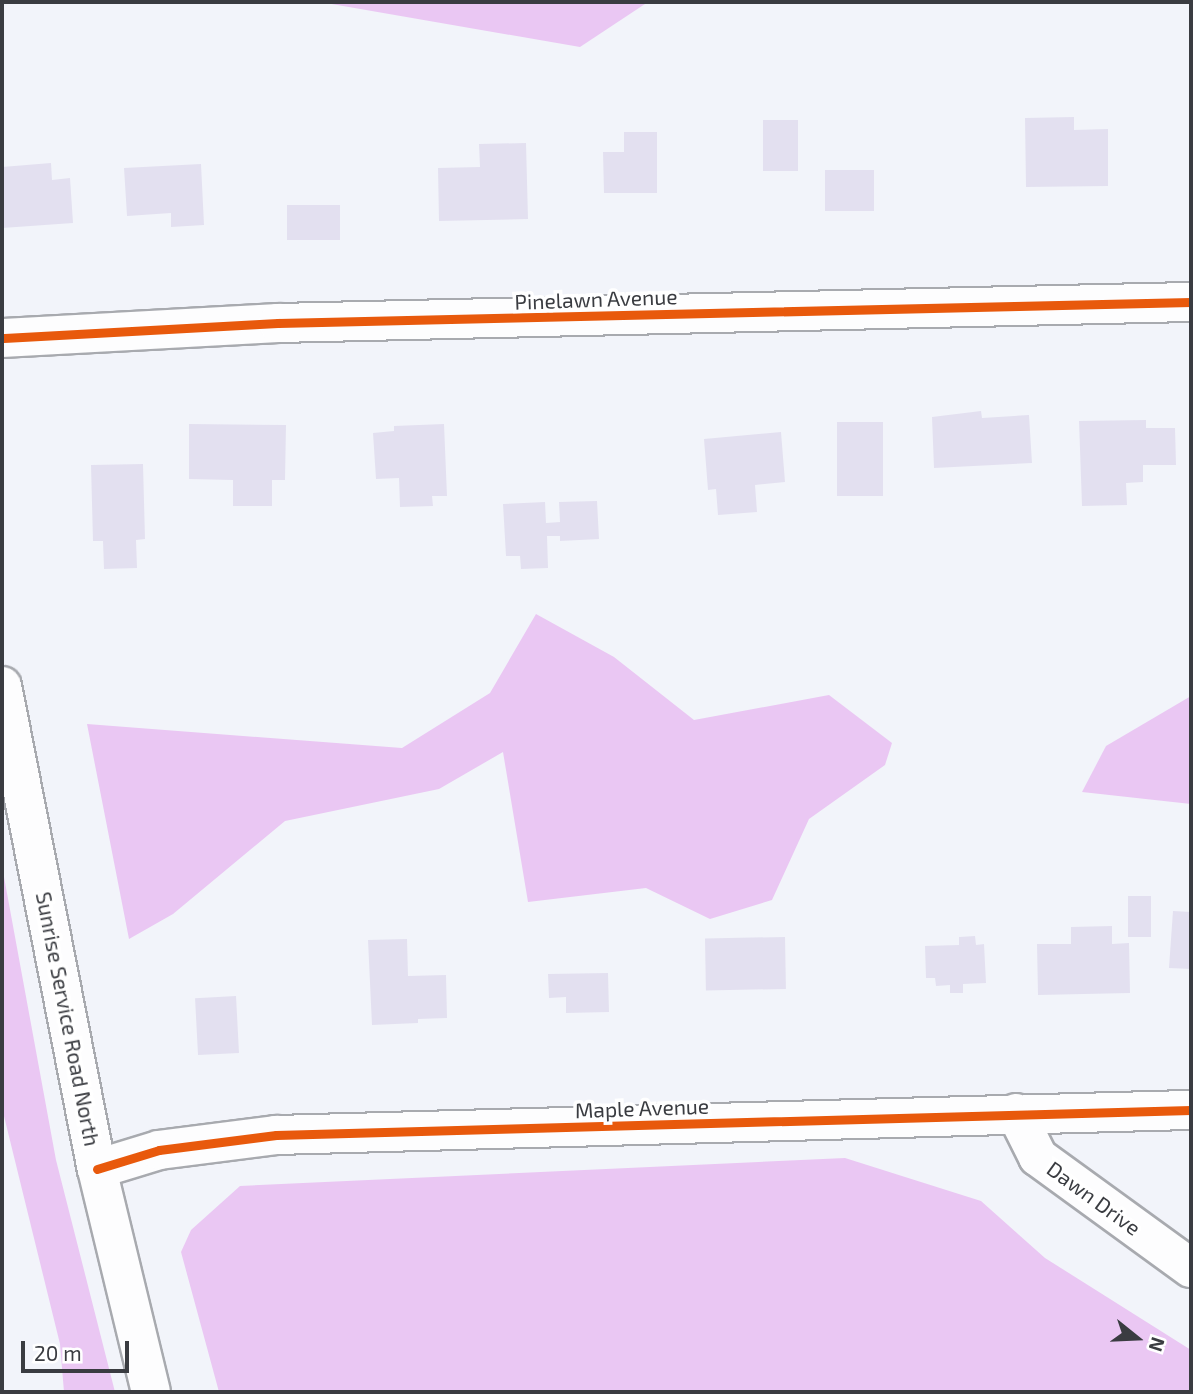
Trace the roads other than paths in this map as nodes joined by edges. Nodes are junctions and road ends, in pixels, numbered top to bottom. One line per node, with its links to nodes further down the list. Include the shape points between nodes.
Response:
1 (1191, 302): 2 (street, Pinelawn Avenue, via 278,323)
2 (2, 338)
3 (2, 685): 6 (street, Sunrise Service Road North)
4 (1191, 1110): 5 (street, Maple Avenue)
5 (1016, 1113): 6 (street, Maple Avenue, via 276,1135 159,1150); 7 (street, Dawn Drive, via 1038,1157)
6 (97, 1169): 8 (street, Sunrise Service Road North)
7 (1191, 1268)
8 (151, 1392)

